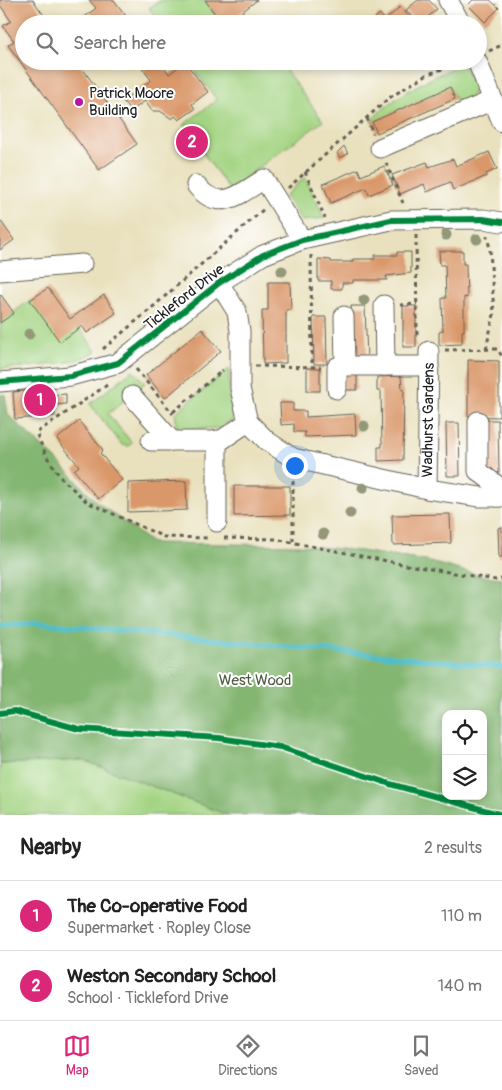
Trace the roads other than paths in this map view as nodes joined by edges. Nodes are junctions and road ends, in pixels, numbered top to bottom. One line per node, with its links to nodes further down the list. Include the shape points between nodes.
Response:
1 (448, 0): 2 (street)
2 (457, 15)
3 (481, 70): 4 (street)
4 (493, 100): 5 (street); 6 (street)
5 (502, 122)
6 (380, 148)
7 (196, 185): 9 (street, via 203,194 222,200 231,199 264,179)
8 (502, 222): 9 (street, Tickleford Drive, via 483,219 391,220)
9 (306, 239): 12 (street, Tickleford Drive, via 263,255)
10 (82, 264): 11 (street)
11 (0, 271)
12 (219, 283): 17 (street, Tickleford Drive, via 118,363 70,376); 21 (street, via 237,312 240,388)
13 (384, 305): 15 (street)
14 (344, 316): 16 (street)
15 (385, 366): 16 (street); 25 (street, Wadhurst Gardens, via 425,360)
16 (341, 367): 18 (street)
17 (0, 382)
18 (337, 389)
19 (132, 396): 24 (street)
20 (478, 421): 26 (street, via 478,471 498,486)
21 (248, 422): 22 (street); 25 (street, Wadhurst Gardens, via 267,441 293,458)
22 (217, 440): 24 (street); 27 (street)
23 (151, 441): 24 (street)
24 (172, 441)
25 (427, 489): 26 (street, Wadhurst Gardens)
26 (500, 497)
27 (217, 522)

